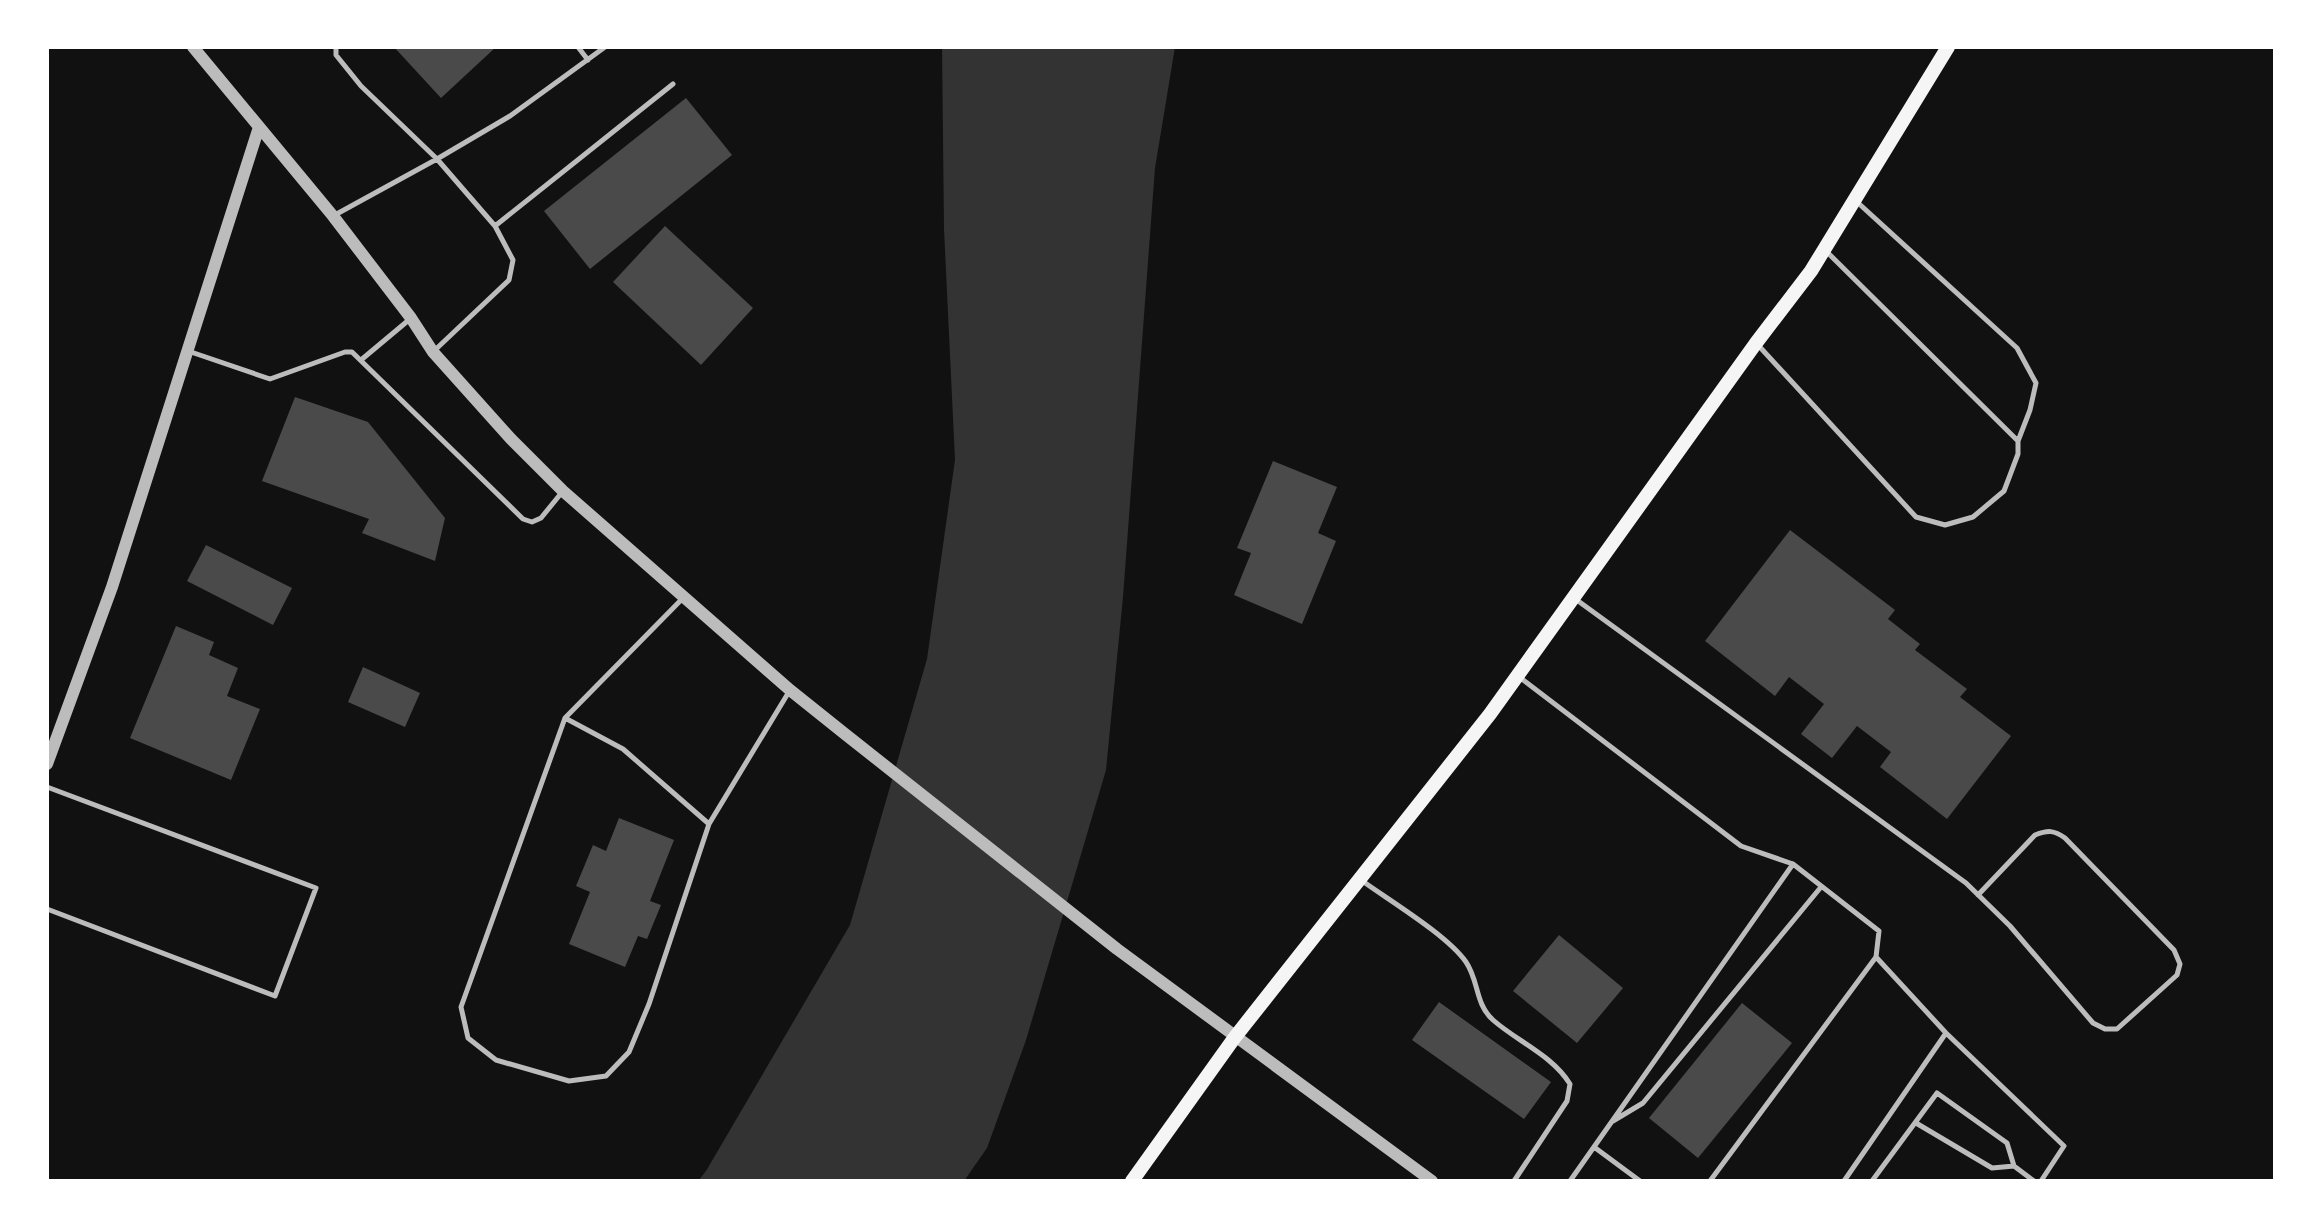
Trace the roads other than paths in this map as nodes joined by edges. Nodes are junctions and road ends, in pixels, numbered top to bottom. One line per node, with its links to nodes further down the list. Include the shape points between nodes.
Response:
1 (194, 47): 8 (street)
2 (336, 47): 9 (lane, via 336,55 361,86)
3 (578, 47): 6 (lane)
4 (605, 47): 6 (lane)
5 (1948, 47): 10 (main road)
6 (587, 60): 9 (lane, via 510,116)
7 (673, 84): 12 (lane)
8 (260, 127): 11 (street); 16 (street)
9 (437, 159): 11 (lane); 12 (lane)
10 (1854, 200): 13 (main road); 19 (lane, via 2017,348 2036,383)
11 (333, 216): 14 (street)
12 (495, 226): 17 (lane, via 513,260 509,279)
13 (1824, 250): 15 (main road); 19 (lane)
14 (411, 318): 17 (street); 18 (lane)
15 (1756, 343): 19 (lane, via 1916,517 1945,525 1973,517 2004,491 2018,454); 22 (main road)
16 (188, 351): 18 (lane, via 270,379 345,352); 26 (street, via 112,587)
17 (433, 352): 20 (street)
18 (360, 360): 20 (lane, via 523,519 541,518)
19 (2018, 440)
20 (563, 491): 21 (street)
21 (684, 597): 24 (street); 25 (lane)
22 (1574, 598): 23 (main road); 32 (lane)
23 (1518, 676): 29 (lane, via 1741,846); 30 (main road)
24 (790, 690): 28 (lane); 36 (street)
25 (565, 718): 28 (lane, via 623,749); 28 (lane, via 461,1007 468,1038 496,1060 569,1081 606,1076 629,1052)
26 (47, 764)
27 (47, 788): 33 (lane, via 316,888 275,996)
28 (709, 824)
29 (1793, 864): 31 (lane); 37 (lane)
30 (1360, 879): 36 (main road); 43 (lane, via 1454,947 1468,964 1479,1002 1491,1018 1560,1068 1570,1084 1567,1101)
31 (1821, 887): 34 (lane, via 1879,931); 37 (lane, via 1643,1103)
32 (1978, 895): 32 (lane, via 2093,1023 2105,1029 2117,1029 2177,975 2180,964 2174,950 2055,831 2035,835)
33 (47, 909)
34 (1877, 957): 35 (lane); 46 (lane)
35 (1946, 1033): 47 (lane); 50 (lane, via 2064,1146)
36 (1235, 1037): 41 (main road); 42 (street)
37 (1611, 1122): 39 (lane)
38 (1916, 1123): 40 (lane, via 1992,1168); 40 (lane, via 1937,1093 2007,1143); 48 (lane)
39 (1594, 1147): 44 (lane); 45 (lane)
40 (2014, 1166): 49 (lane)
41 (1132, 1181)
42 (1432, 1181)
43 (1514, 1181)
44 (1570, 1181)
45 (1640, 1181)
46 (1710, 1181)
47 (1844, 1181)
48 (1872, 1181)
49 (2034, 1181)
50 (2041, 1181)

